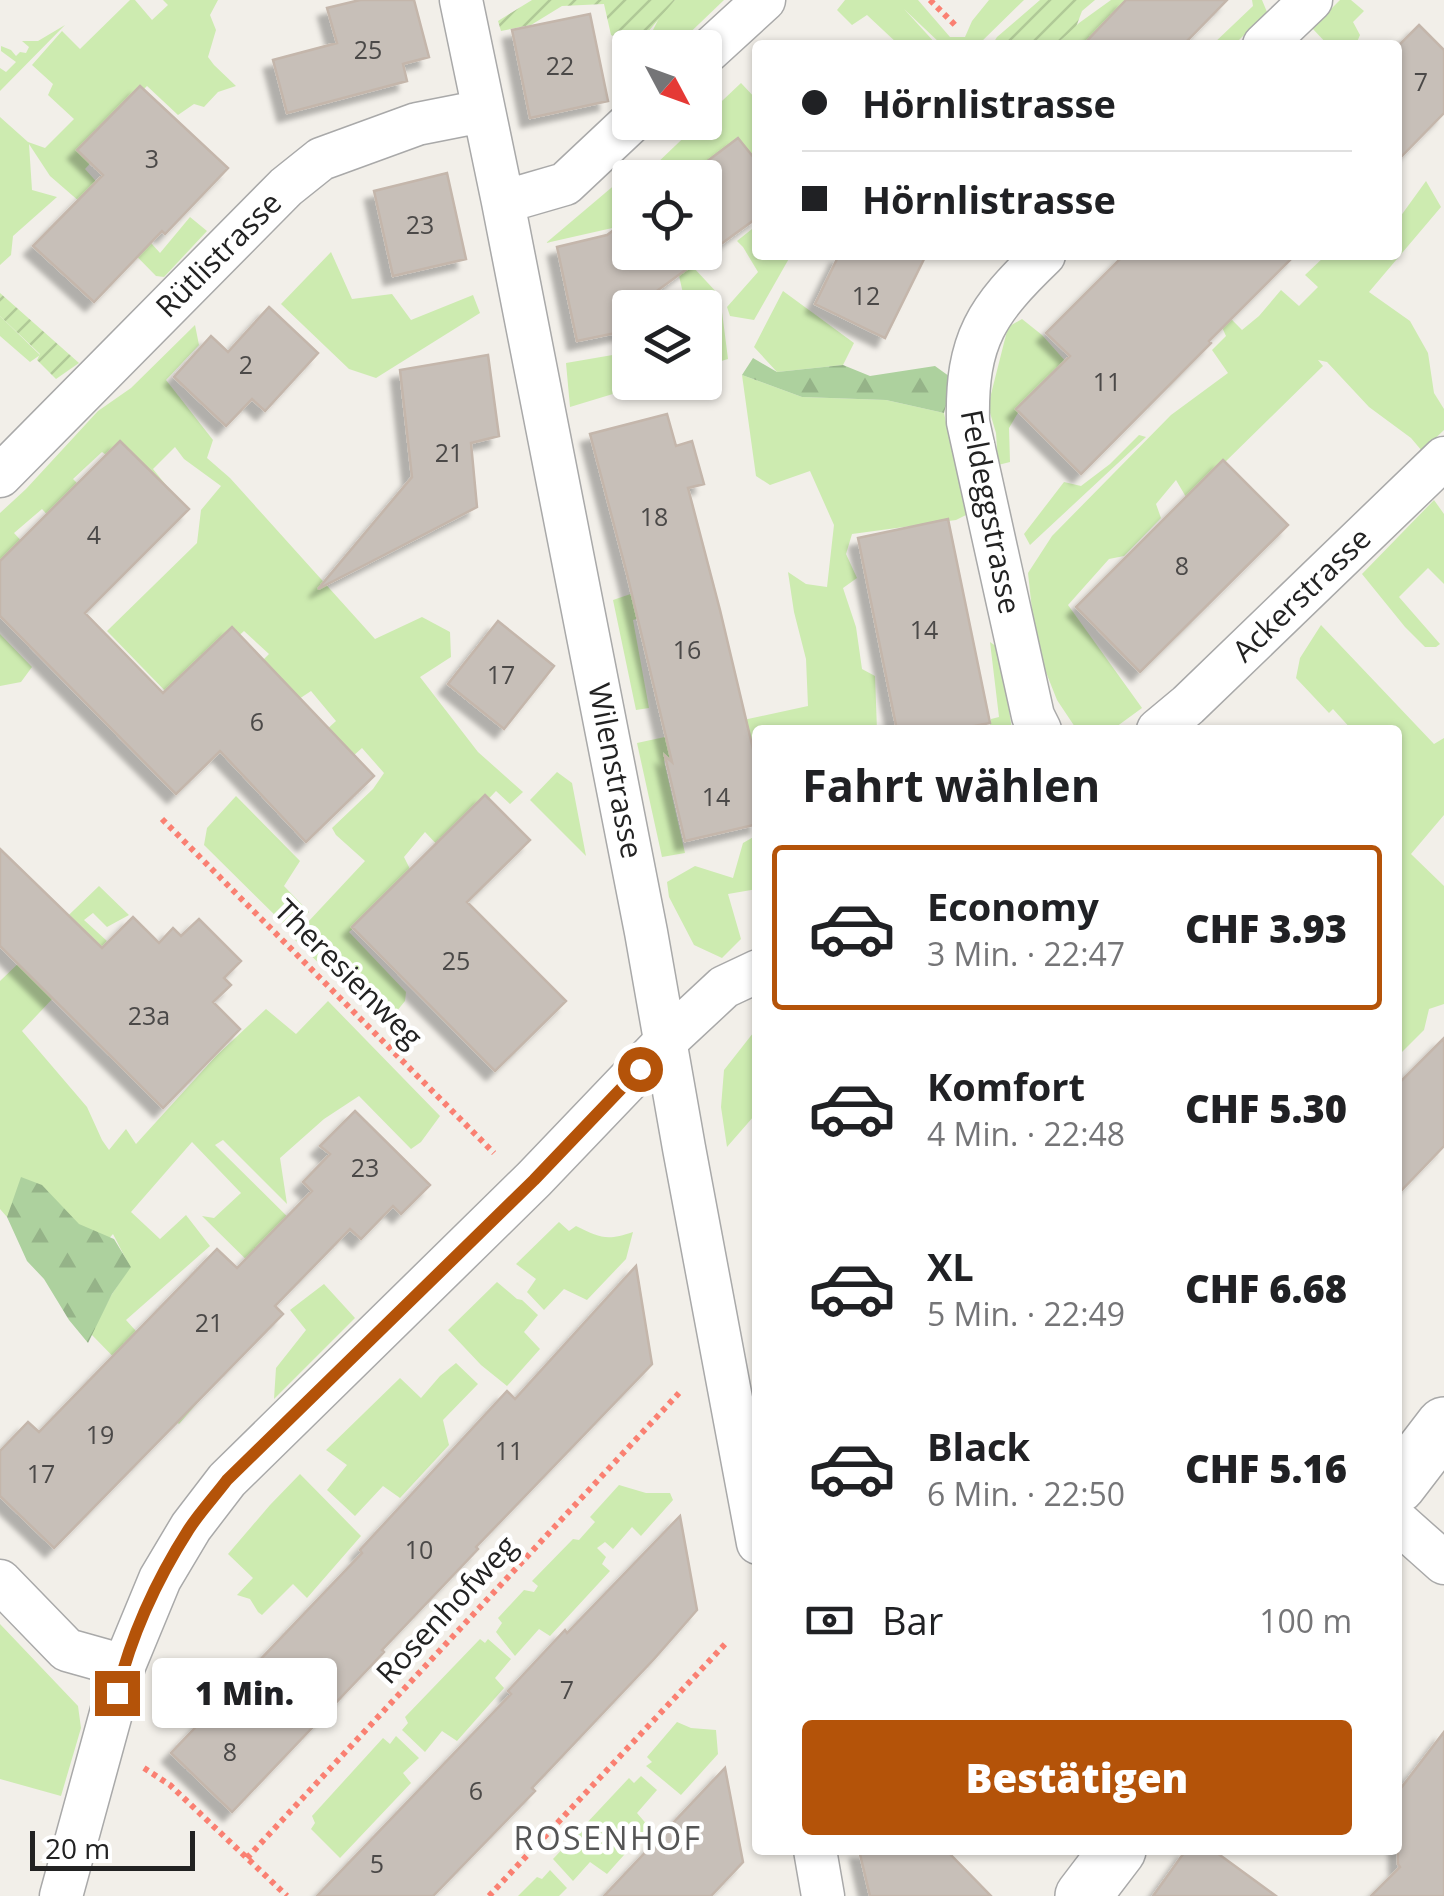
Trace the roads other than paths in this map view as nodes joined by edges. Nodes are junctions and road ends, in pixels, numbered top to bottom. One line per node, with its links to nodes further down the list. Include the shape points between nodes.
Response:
1 (461, 0): 6 (street, Wilenstrasse)
2 (764, 0): 4 (street)
3 (1311, 0): 5 (street)
4 (722, 38)
5 (1269, 40)
6 (483, 110): 8 (street, Wilenstrasse); 11 (street, Rütlistrasse, via 417,124 321,158)
7 (612, 140): 8 (street, via 565,184)
8 (503, 202): 15 (street, Wilenstrasse)
9 (1039, 260): 12 (street, Feldeggstrasse, via 987,320 967,395)
10 (1444, 458): 13 (street, Ackerstrasse)
11 (0, 476)
12 (1038, 725)
13 (1164, 725)
14 (752, 974): 15 (street, via 724,987)
15 (665, 1042): 18 (street, Wilenstrasse); 22 (street, via 227,1480 160,1579)
16 (1444, 1426): 17 (street)
17 (1402, 1479)
18 (752, 1511)
19 (1402, 1525): 20 (street)
20 (1444, 1562)
21 (0, 1581): 22 (street, via 67,1650)
22 (124, 1666): 25 (street)
23 (816, 1855): 26 (street)
24 (1114, 1855): 27 (street)
25 (61, 1896)
26 (823, 1896)
27 (1083, 1896)

